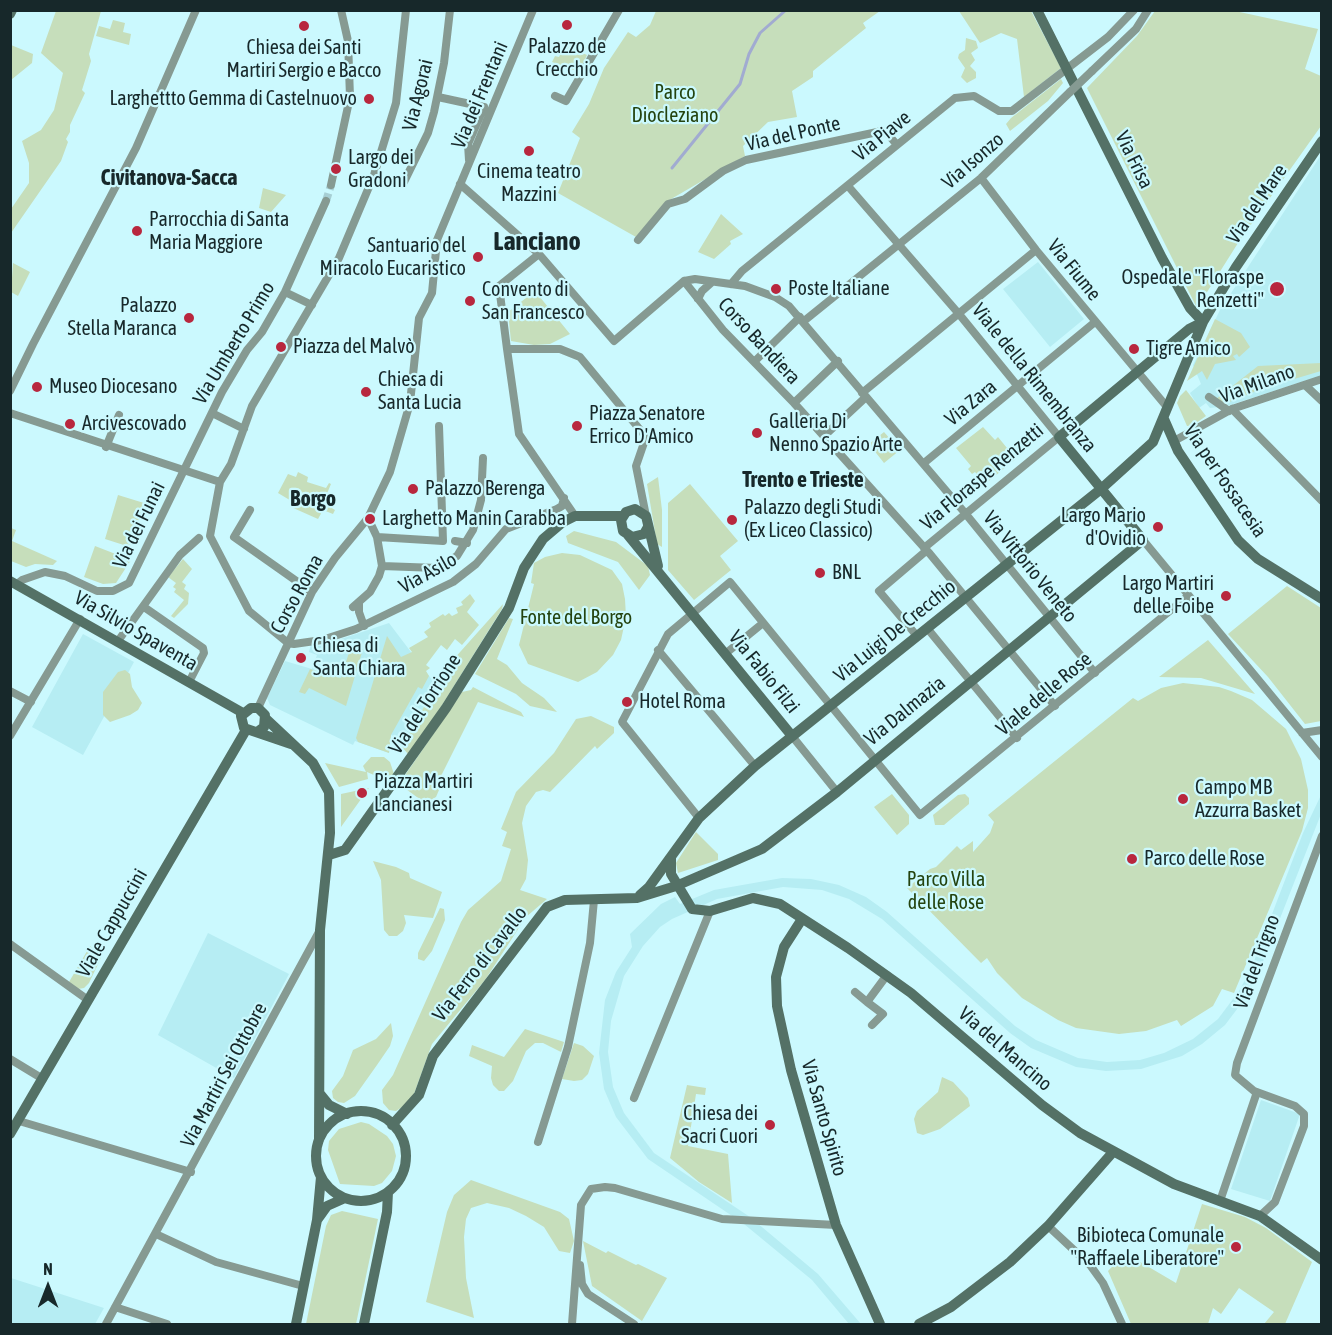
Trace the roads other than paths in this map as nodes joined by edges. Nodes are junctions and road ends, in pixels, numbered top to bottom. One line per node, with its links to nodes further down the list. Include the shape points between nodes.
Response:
1 (196, 10): 43 (street, via 136,148)
2 (341, 10): 18 (street, via 348,40 350,97)
3 (406, 10): 31 (street, via 396,102 374,175 339,258)
4 (450, 10): 12 (street, Via Agorai)
5 (533, 10): 15 (street, Via dei Frentani)
6 (619, 10): 11 (street, via 566,101)
7 (1037, 10): 10 (street, Via Frisa)
8 (1134, 10): 10 (street)
9 (1148, 10): 16 (street, Via Isonzo, bridge, via 1136,29)
10 (1067, 70): 14 (street, Via Piave, via 1007,113 974,96 955,98); 35 (street, Via Frisa, via 1168,268 1190,308)
11 (555, 96)
12 (438, 97): 15 (street, via 484,106 468,144); 17 (street, Via Agorai, via 428,133)
13 (1322, 141): 35 (street, Via del Mare)
14 (897, 145): 19 (street, Via Piave); 22 (street, Via del Ponte, via 887,133 875,132 746,160 723,171 685,199 668,204)
15 (469, 163): 20 (street, Via dei Frentani)
16 (981, 178): 23 (street, Via Isonzo); 24 (street, Via Fiume)
17 (404, 183)
18 (331, 185)
19 (848, 186): 23 (street, Viale della Rimembranza); 28 (street, Via Piave)
20 (458, 190): 25 (street); 72 (street, Corso Roma, via 437,240 432,293 419,318 404,427 390,472)
21 (326, 201): 29 (street, Via Umberto Primo)
22 (638, 240)
23 (898, 246): 32 (street, Viale della Rimembranza); 33 (street, Via Isonzo)
24 (1036, 250): 32 (street); 34 (street, Via Fiume)
25 (539, 254): 26 (street, via 614,341); 36 (street, via 499,286)
26 (684, 281): 27 (street, Via Vittorio Veneto); 30 (street, Corso Bandiera)
27 (712, 282): 28 (street, Via Vittorio Veneto); 30 (street, Corso Bandiera)
28 (731, 284): 33 (street, Via Vittorio Veneto, via 776,297)
29 (285, 292): 31 (street); 51 (street, Via Umberto Primo)
30 (698, 299): 37 (street, Corso Bandiera)
31 (312, 305): 55 (street, via 259,391)
32 (959, 314): 42 (street, Viale della Rimembranza); 44 (street)
33 (802, 319): 37 (street, Via Isonzo); 38 (street, Via Vittorio Veneto)
34 (1095, 322): 39 (street, Via Fiume); 42 (street, Via Zara)
35 (1203, 322): 39 (street, Via Floraspe Renzetti); 48 (street, Via del Mare)
36 (507, 349): 66 (street, via 519,434); 74 (street, via 560,349 580,357 646,437 636,466)
37 (755, 361): 47 (street, Corso Bandiera)
38 (838, 361): 44 (street, Via Vittorio Veneto); 47 (street)
39 (1137, 372): 48 (street, Via Fiume); 57 (street, Via Floraspe Renzetti)
40 (1322, 379): 41 (street, Via Milano)
41 (1305, 385): 46 (street); 49 (street, Via Milano)
42 (1018, 386): 57 (street, Viale della Rimembranza); 62 (street, Via Zara)
43 (10, 391)
44 (864, 395): 56 (street); 62 (street, Via Vittorio Veneto)
45 (1209, 397): 49 (street)
46 (1322, 401)
47 (794, 403): 56 (street, Corso Bandiera)
48 (1167, 407): 53 (street, Via del Mare)
49 (1231, 410): 59 (street, Via Milano); 67 (street)
50 (10, 413): 60 (street)
51 (212, 413): 55 (street); 63 (street, Via Umberto Primo)
52 (119, 415): 60 (street)
53 (1164, 419): 58 (street, Via Luigi De Crecchio); 59 (street, Via per Fossacesia)
54 (439, 426): 76 (street, via 443,541)
55 (244, 429): 64 (street)
56 (824, 436): 81 (street, Corso Bandiera)
57 (1059, 437): 65 (street, Viale della Rimembranza); 69 (street, Via Floraspe Renzetti)
58 (1153, 442): 59 (street); 65 (street, Via Luigi De Crecchio)
59 (1176, 446): 89 (street, Via per Fossacesia, via 1238,540 1258,559)
60 (106, 447): 63 (street)
61 (483, 458): 80 (street, via 483,494)
62 (924, 463): 69 (street, Via Vittorio Veneto)
63 (185, 469): 64 (street); 85 (street, Via dei Funai, via 129,583 113,591 97,591 65,576 45,572)
64 (220, 482): 99 (street, via 210,536 249,611)
65 (1101, 489): 78 (street, Viale della Rimembranza); 83 (street, Via Luigi De Crecchio)
66 (564, 498): 70 (street); 95 (street, Via Asilo, via 562,507 506,529 460,578)
67 (1322, 501)
68 (250, 510): 86 (street, via 234,537)
69 (965, 513): 81 (street, Via Floraspe Renzetti); 83 (street, Via Vittorio Veneto)
70 (575, 516): 73 (street); 126 (street, Via del Torrione, via 553,529 532,555 509,608 446,708 345,850)
71 (623, 516): 73 (street); 74 (street, via 634,509); 75 (street)
72 (368, 518): 76 (street); 86 (street, Corso Roma)
73 (597, 518): 75 (street)
74 (647, 521): 75 (street, via 640,536); 84 (street)
75 (625, 533): 84 (street)
76 (377, 537): 82 (street)
77 (198, 538): 90 (street, via 180,555)
78 (1143, 540): 87 (street, Viale della Rimembranza); 92 (street, Via Dalmazia)
79 (455, 541): 80 (street)
80 (467, 543): 82 (street, via 451,562 437,568)
81 (925, 549): 88 (street, Corso Bandiera); 97 (street, Via Floraspe Renzetti, via 879,591)
82 (382, 566): 95 (street, via 374,584 356,605)
83 (1005, 566): 88 (street, Via Luigi De Crecchio); 92 (street, Via Vittorio Veneto)
84 (662, 575): 91 (street, Via Fabio Filzi)
85 (14, 583): 93 (street, Via Silvio Spaventa)
86 (312, 592): 99 (street, Corso Roma)
87 (1188, 596): 103 (street, Viale delle Rose); 115 (street, Viale della Rimembranza)
88 (966, 597): 96 (street, Via Luigi De Crecchio); 101 (street, Corso Bandiera)
89 (1322, 598)
90 (144, 607): 98 (street); 105 (street, via 203,648)
91 (693, 614): 94 (street, via 730,582); 100 (street, via 668,634); 102 (street, Via Fabio Filzi)
92 (1050, 617): 101 (street, Via Dalmazia); 103 (street, Via Vittorio Veneto)
93 (80, 619): 98 (street, Via Silvio Spaventa); 107 (street)
94 (763, 623): 102 (street); 108 (street)
95 (364, 626): 99 (street, Via Asilo, via 322,640)
96 (927, 628): 97 (street, Via Luigi De Crecchio); 104 (street)
97 (917, 636): 108 (street, Via Luigi De Crecchio)
98 (118, 641): 105 (street, Via Silvio Spaventa)
99 (288, 643): 110 (street, Corso Roma)
100 (658, 650): 122 (street); 124 (street, via 622,722)
101 (1010, 650): 104 (street, Via Dalmazia); 109 (street, Corso Bandiera)
102 (725, 654): 117 (street, Via Fabio Filzi)
103 (1095, 673): 109 (street, Viale delle Rose)
104 (970, 681): 118 (street); 121 (street, Via Dalmazia)
105 (189, 682): 111 (street, Via Silvio Spaventa)
106 (10, 691): 107 (street)
107 (31, 702): 116 (street)
108 (831, 706): 117 (street, Via Luigi De Crecchio); 121 (street)
109 (1055, 706): 118 (street, Viale delle Rose)
110 (258, 708): 111 (street); 112 (street)
111 (243, 713): 114 (street, via 241,722)
112 (266, 718): 114 (street, via 264,727); 119 (street)
113 (1322, 730): 115 (street)
114 (251, 731): 119 (street, via 280,739); 137 (street, Viale Cappuccini)
115 (1302, 733): 120 (street, Viale della Rimembranza)
116 (10, 736)
117 (792, 736): 122 (street, Via Luigi De Crecchio); 123 (street, Via Fabio Filzi)
118 (1017, 738): 121 (street, Viale delle Rose, via 920,815)
119 (301, 751): 126 (street, via 329,792)
120 (1322, 756)
121 (874, 760): 123 (street, Via Dalmazia)
122 (755, 766): 124 (street, Via Luigi De Crecchio)
123 (837, 792): 128 (street, Via Dalmazia, via 762,849)
124 (699, 818): 127 (street, Via Luigi De Crecchio)
125 (1322, 836): 142 (street, Via del Trigno, via 1237,1063 1235,1075)
126 (329, 855): 133 (street)
127 (671, 858): 128 (street); 129 (street, Via Luigi De Crecchio)
128 (676, 886): 129 (street, Via Ferro di Cavallo); 131 (street, via 692,909)
129 (638, 897): 130 (street, Via Ferro di Cavallo)
130 (594, 900): 147 (street, Via Ferro di Cavallo, via 565,900 547,907 433,1056 419,1095); 150 (street, via 590,944 568,1047)
131 (710, 911): 132 (street, Via del Mancino, via 753,898 780,904); 144 (street)
132 (802, 919): 135 (street, Via del Mancino); 159 (street, Via Santo Spirito, via 784,946 776,977 777,1006 791,1070)
133 (320, 930): 143 (street); 152 (street, Via Martiri Sei Ottobre)
134 (10, 944): 137 (street)
135 (887, 975): 138 (street); 151 (street, Via del Mancino, via 1042,1105)
136 (855, 992): 138 (street)
137 (88, 1000): 141 (street, Viale Cappuccini)
138 (867, 1002): 139 (street, via 883,1014)
139 (872, 1025)
140 (10, 1059): 141 (street)
141 (43, 1079): 146 (street, Viale Cappuccini)
142 (1257, 1092): 156 (street); 157 (street, via 1295,1106 1305,1114 1275,1202)
143 (320, 1094): 145 (street, via 329,1105); 149 (street)
144 (634, 1098)
145 (347, 1114): 147 (street, via 372,1113); 149 (street, via 330,1124)
146 (20, 1121): 148 (street, Viale Cappuccini); 152 (street)
147 (392, 1125): 154 (street, via 400,1135 405,1159 403,1172)
148 (10, 1134)
149 (319, 1140): 153 (street, via 316,1165)
150 (538, 1142)
151 (1113, 1152): 156 (street, Via del Mancino, via 1174,1184); 160 (street)
152 (190, 1172): 161 (street, Via Martiri Sei Ottobre)
153 (321, 1177): 155 (street); 158 (street)
154 (388, 1192): 155 (street, via 367,1201); 170 (street)
155 (345, 1198): 158 (street, via 327,1206)
156 (1220, 1201): 157 (street, Via del Mancino)
157 (1260, 1216): 163 (street, Via del Mancino)
158 (316, 1220): 164 (street)
159 (836, 1224): 162 (street, via 722,1219 615,1188 597,1187 581,1205); 172 (street, Via Santo Spirito)
160 (1048, 1226): 173 (street, via 973,1292); 174 (street, via 1090,1265)
161 (156, 1234): 164 (street, via 216,1262); 165 (street, Via Martiri Sei Ottobre)
162 (577, 1248): 166 (street); 171 (street, via 582,1284 588,1294)
163 (1322, 1260)
164 (303, 1286): 169 (street)
165 (115, 1307): 167 (street, Via Martiri Sei Ottobre); 168 (street)
166 (573, 1323)
167 (106, 1324)
168 (167, 1324)
169 (296, 1324)
170 (364, 1324)
171 (634, 1324)
172 (880, 1324)
173 (919, 1324)
174 (1122, 1324)

